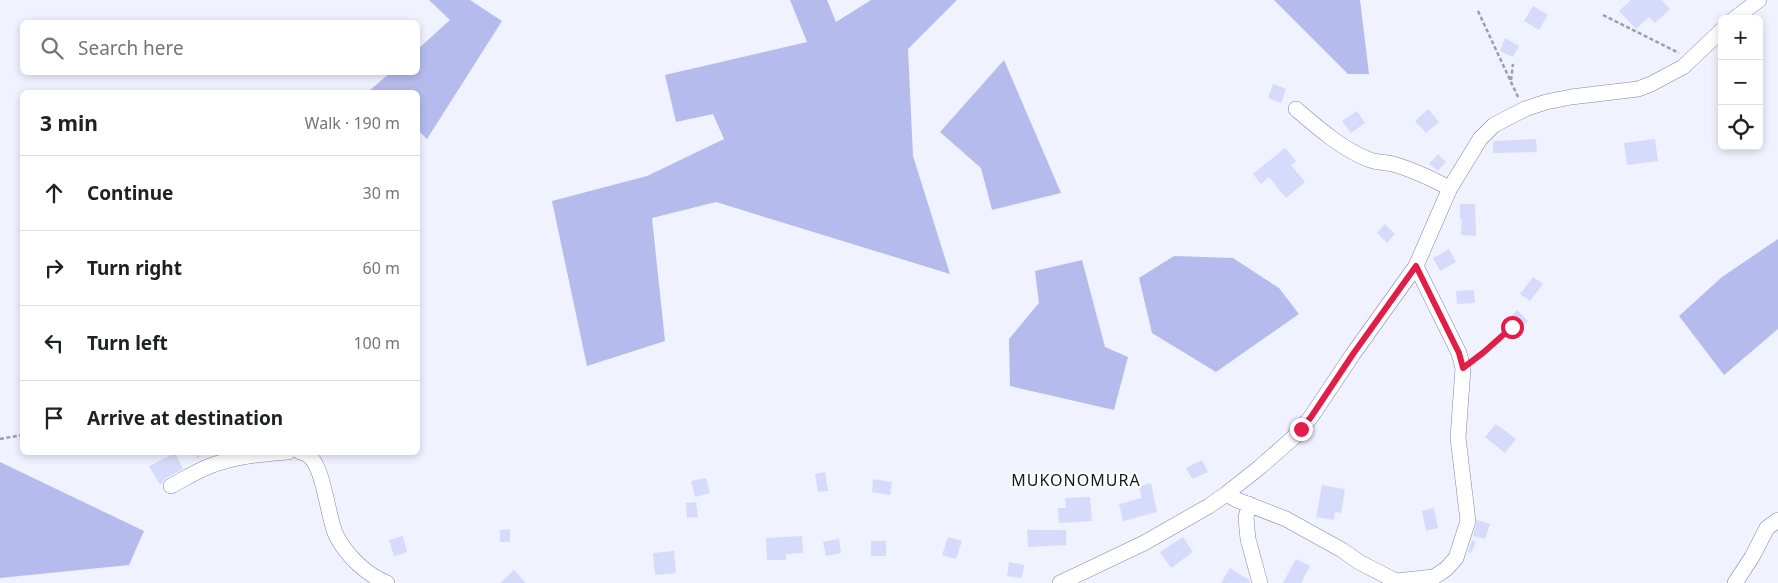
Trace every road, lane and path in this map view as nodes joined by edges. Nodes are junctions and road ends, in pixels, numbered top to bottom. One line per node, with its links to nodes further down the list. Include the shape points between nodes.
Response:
1 (1759, 0): 4 (street)
2 (1478, 11): 8 (path)
3 (1603, 15): 6 (path)
4 (1739, 15)
5 (1718, 34): 6 (street)
6 (1691, 60): 10 (street, via 1664,78 1638,89 1571,97)
7 (1513, 64): 8 (path)
8 (1511, 81): 10 (path)
9 (1296, 109): 11 (street, via 1351,151 1371,160 1395,164)
10 (1525, 109): 11 (street, via 1486,132)
11 (1450, 188): 12 (street)
12 (1416, 266): 14 (street, via 1459,353); 20 (street, via 1311,417 1280,451)
13 (1512, 327): 14 (path)
14 (1463, 368): 21 (street, via 1458,438 1468,521 1456,558 1434,577 1396,581 1286,519)
15 (20, 435): 16 (path)
16 (0, 439)
17 (264, 455): 19 (street, via 209,466)
18 (308, 455): 23 (street, via 319,469 336,536 364,569)
19 (171, 486)
20 (1226, 494): 21 (street); 24 (street, via 1144,543)
21 (1249, 504): 25 (street, via 1246,518 1248,539)
22 (1778, 520): 26 (street, via 1767,528)
23 (387, 583)
24 (1060, 583)
25 (1260, 583)
26 (1735, 583)

